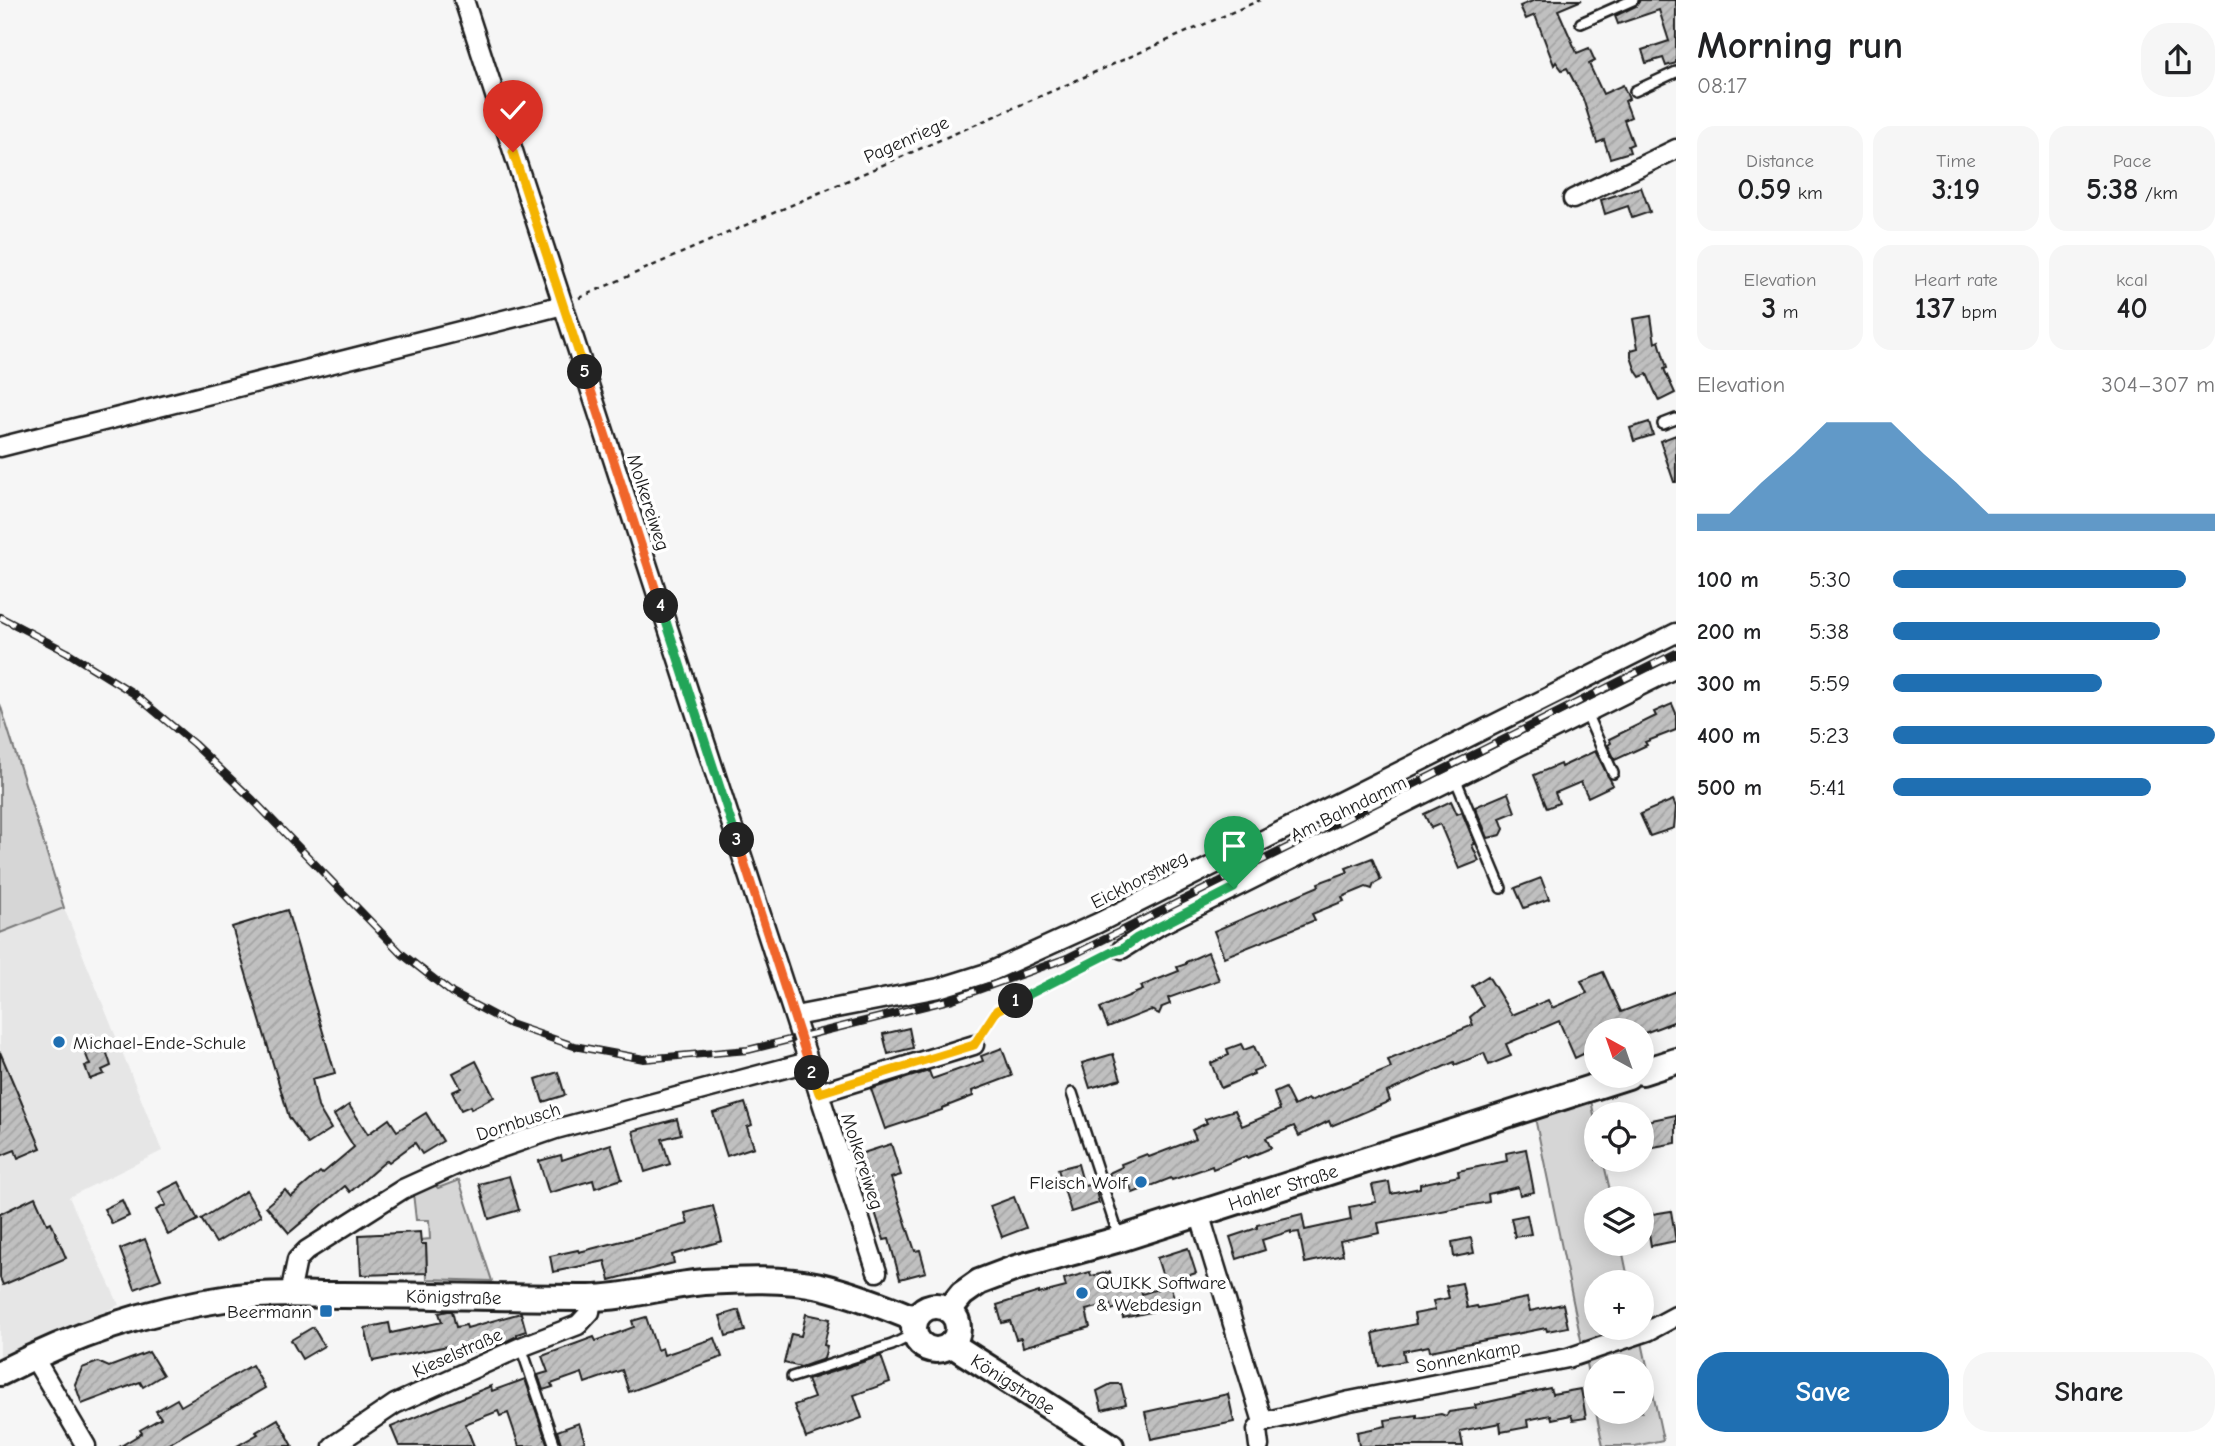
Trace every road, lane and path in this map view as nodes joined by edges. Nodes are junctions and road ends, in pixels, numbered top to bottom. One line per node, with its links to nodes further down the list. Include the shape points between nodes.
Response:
1 (464, 0): 9 (street, Molkereiweg)
2 (1260, 0): 9 (path, Pagenriege)
3 (1633, 0): 4 (lane)
4 (1581, 23)
5 (1676, 72): 6 (lane)
6 (1635, 91)
7 (1676, 149): 8 (street)
8 (1573, 199)
9 (563, 305): 12 (street); 20 (street, Molkereiweg)
10 (1676, 419): 11 (lane)
11 (1663, 424)
12 (0, 447)
13 (1676, 633): 20 (street, Eickhorstweg, via 1098,923 990,972 939,989)
14 (1676, 668): 15 (street, Am Bahndamm)
15 (1586, 713): 16 (lane); 17 (street, Am Bahndamm)
16 (1613, 773)
17 (1455, 778): 18 (lane); 19 (street, Am Bahndamm, via 1160,925)
18 (1501, 888)
19 (1122, 949): 21 (path, via 997,1010)
20 (795, 1016): 23 (street)
21 (974, 1045): 26 (street)
22 (1676, 1061): 24 (main road)
23 (808, 1062): 26 (street, Molkereiweg); 31 (street, Dornbusch, via 556,1129 416,1182 307,1251 297,1260)
24 (1654, 1068)
25 (1590, 1088): 28 (main road, Hahler Straße)
26 (819, 1093): 30 (street, Molkereiweg)
27 (1072, 1093): 29 (lane)
28 (1199, 1213): 29 (main road, Hahler Straße); 41 (street)
29 (1120, 1239): 33 (main road, Hahler Straße, via 979,1282)
30 (877, 1272)
31 (290, 1294): 32 (main road, Königstraße); 38 (main road, Königstraße, via 232,1297 144,1314)
32 (592, 1298): 35 (main road, Königstraße, via 704,1282 777,1282 819,1286 866,1300); 37 (street, Kieselstraße, via 590,1312 578,1325)
33 (949, 1310): 35 (main road, via 934,1306 920,1312); 36 (main road, via 957,1323)
34 (1676, 1316): 41 (street, Sonnenkamp, via 1648,1331 1568,1358)
35 (915, 1327): 36 (main road, via 923,1346 937,1350); 40 (lane, via 892,1345)
36 (951, 1344): 45 (main road, Königstraße)
37 (521, 1347): 43 (street, Kieselstraße, via 395,1404); 44 (lane)
38 (33, 1356): 39 (main road, Königstraße); 42 (street)
39 (0, 1373)
40 (792, 1377)
41 (1263, 1422): 46 (street, via 1257,1430)
42 (86, 1446)
43 (333, 1446)
44 (555, 1446)
45 (1111, 1446)
46 (1259, 1446)

